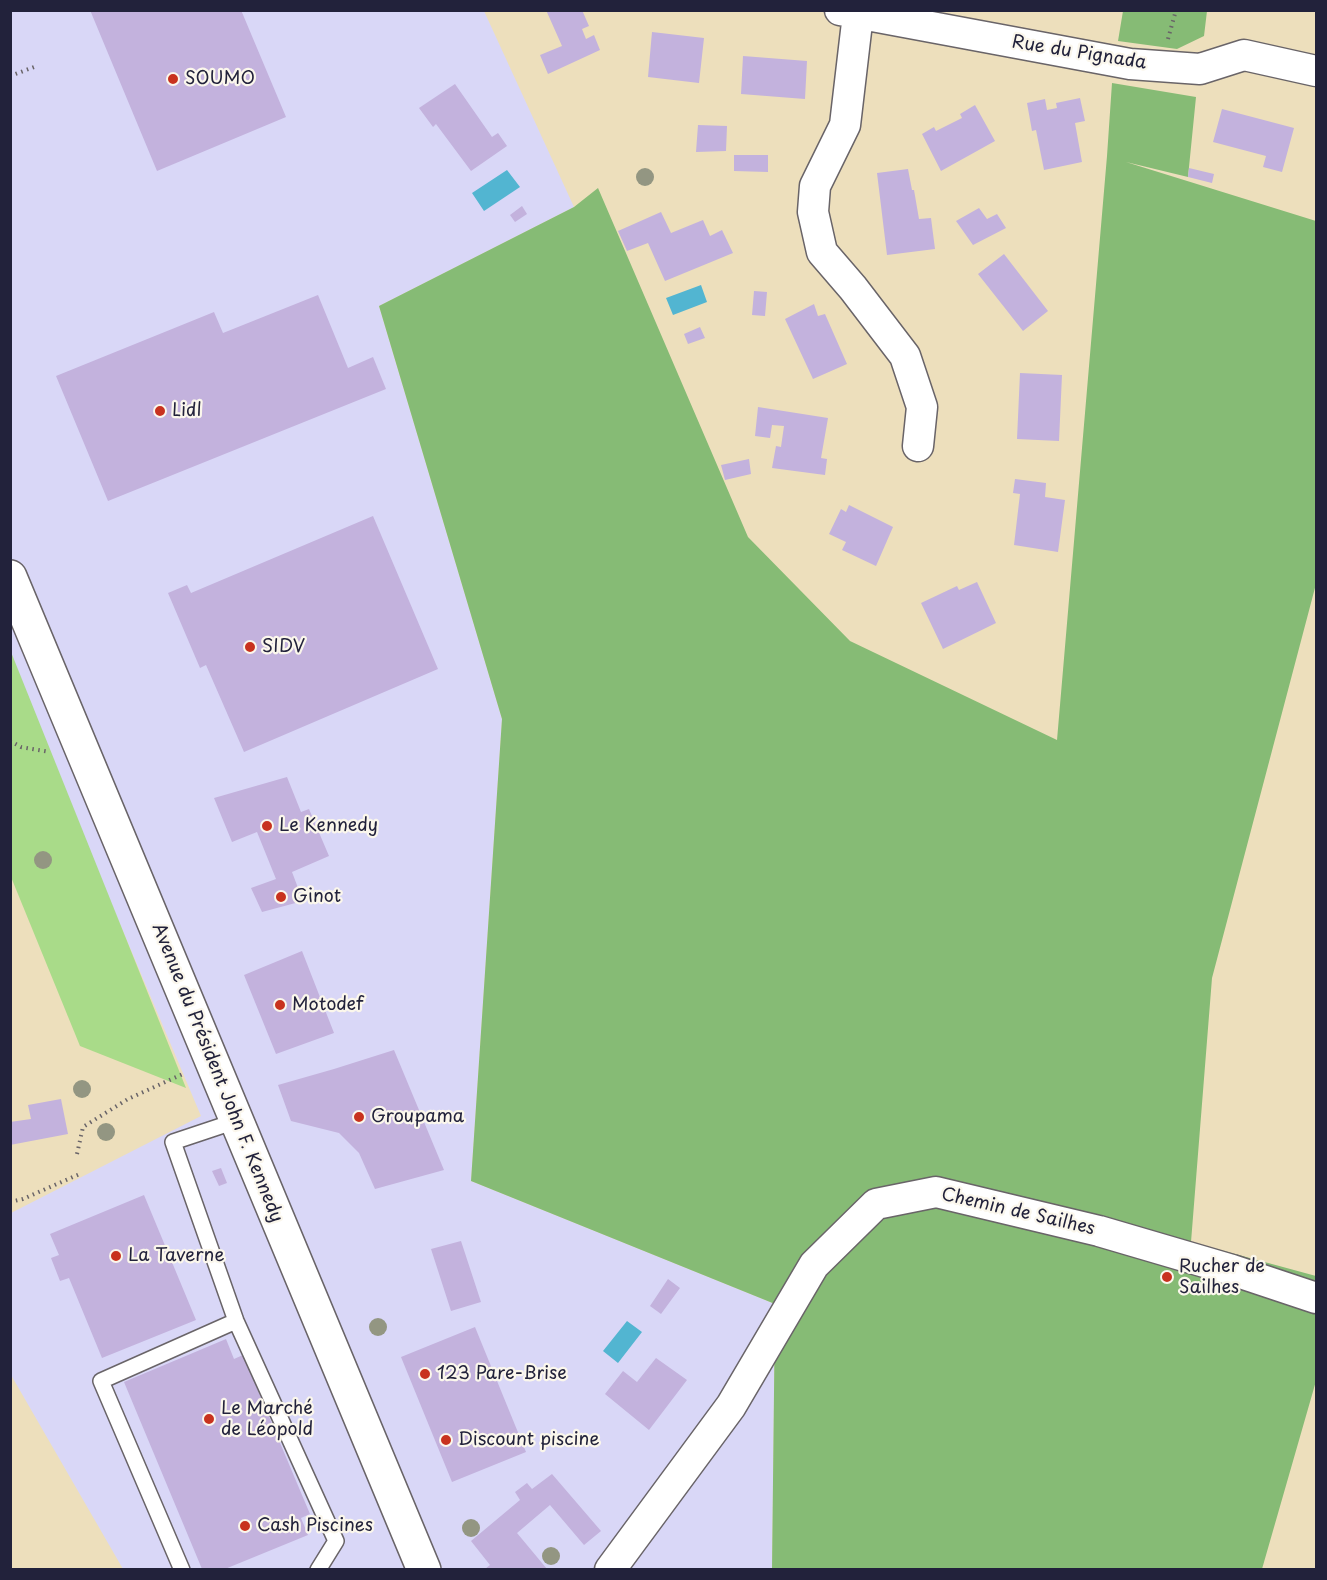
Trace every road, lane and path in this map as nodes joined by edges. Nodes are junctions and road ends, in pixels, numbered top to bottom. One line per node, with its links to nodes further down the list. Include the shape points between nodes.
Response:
1 (849, 12): 3 (street, Rue du Pignada, via 1130,64 1200,69 1244,56); 5 (street, via 845,125 815,186 813,212 822,252 905,356 921,407)
2 (34, 67): 4 (path)
3 (1317, 71)
4 (10, 76)
5 (918, 446)
6 (10, 577): 8 (main road, Avenue du Président John F. Kennedy)
7 (185, 1073): 9 (path, via 129,1099 83,1127)
8 (236, 1121): 13 (lane, via 173,1142); 16 (main road, Avenue du Président John F. Kennedy)
9 (77, 1154)
10 (82, 1173): 11 (path)
11 (10, 1202)
12 (1317, 1298): 17 (street, Chemin de Sailhes, via 1099,1231 936,1192 876,1204 814,1265 731,1406)
13 (236, 1321): 14 (lane, via 101,1381); 15 (lane, via 336,1541)
14 (182, 1569)
15 (318, 1569)
16 (424, 1569)
17 (610, 1569)

